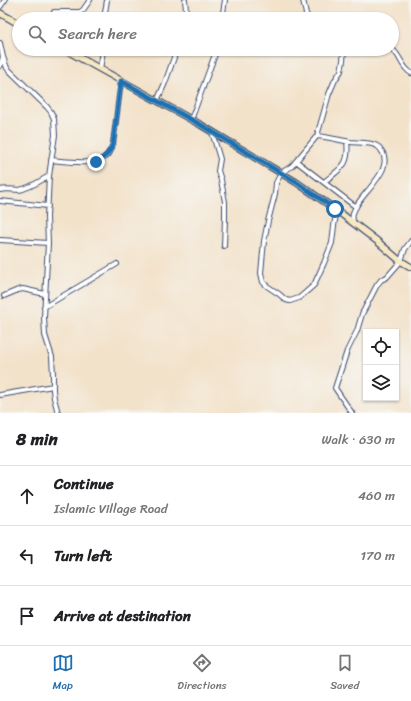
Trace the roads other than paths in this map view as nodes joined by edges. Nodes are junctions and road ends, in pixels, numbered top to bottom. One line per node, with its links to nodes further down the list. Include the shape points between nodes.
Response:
1 (5, 0): 7 (street)
2 (90, 0): 8 (street, via 80,12)
3 (107, 0): 9 (street)
4 (185, 0): 10 (street)
5 (225, 0): 11 (street)
6 (303, 0): 12 (street)
7 (0, 6)
8 (54, 12)
9 (105, 12)
10 (187, 12)
11 (223, 12)
12 (306, 12)
13 (0, 13): 14 (street)
14 (12, 20)
15 (0, 43): 22 (street)
16 (77, 56): 24 (street)
17 (102, 56): 24 (street)
18 (175, 56): 27 (street)
19 (214, 56): 28 (street)
20 (343, 56): 30 (street, via 341,71 329,94)
21 (399, 56): 25 (street, via 404,67)
22 (3, 57): 23 (street); 32 (street, via 11,72 33,91 51,112 55,135)
23 (0, 66)
24 (100, 69): 26 (street)
25 (411, 73)
26 (121, 81): 27 (street); 32 (street, via 113,144 108,154 90,163)
27 (157, 101): 28 (street)
28 (191, 120): 29 (street)
29 (212, 132): 34 (street); 46 (street, via 220,159 218,171 225,202)
30 (316, 136): 31 (street); 33 (street)
31 (346, 141): 36 (street, via 348,150 343,167); 40 (street, via 378,146 386,163)
32 (52, 160): 35 (street)
33 (296, 160): 34 (street); 36 (street)
34 (281, 173): 41 (street); 41 (street, via 276,183 268,220 261,273 263,282 286,300 299,298 314,285 332,243)
35 (49, 176): 37 (street, via 21,190); 39 (street)
36 (324, 182): 40 (street)
37 (0, 190)
38 (0, 201): 39 (street)
39 (48, 206): 45 (street)
40 (356, 207): 42 (street)
41 (337, 210): 42 (street)
42 (353, 222): 47 (street)
43 (0, 240): 45 (street)
44 (411, 241): 47 (street)
45 (48, 243): 50 (street)
46 (224, 246)
47 (400, 261): 49 (street); 56 (street, via 388,277 377,285 346,351 339,373 335,388)
48 (117, 264): 52 (street)
49 (411, 267)
50 (45, 294): 51 (street, via 23,289); 52 (street)
51 (4, 296)
52 (44, 307): 53 (street, via 45,335 52,357)
53 (53, 386): 54 (street); 55 (street)
54 (0, 395)
55 (58, 413)
56 (352, 413)

